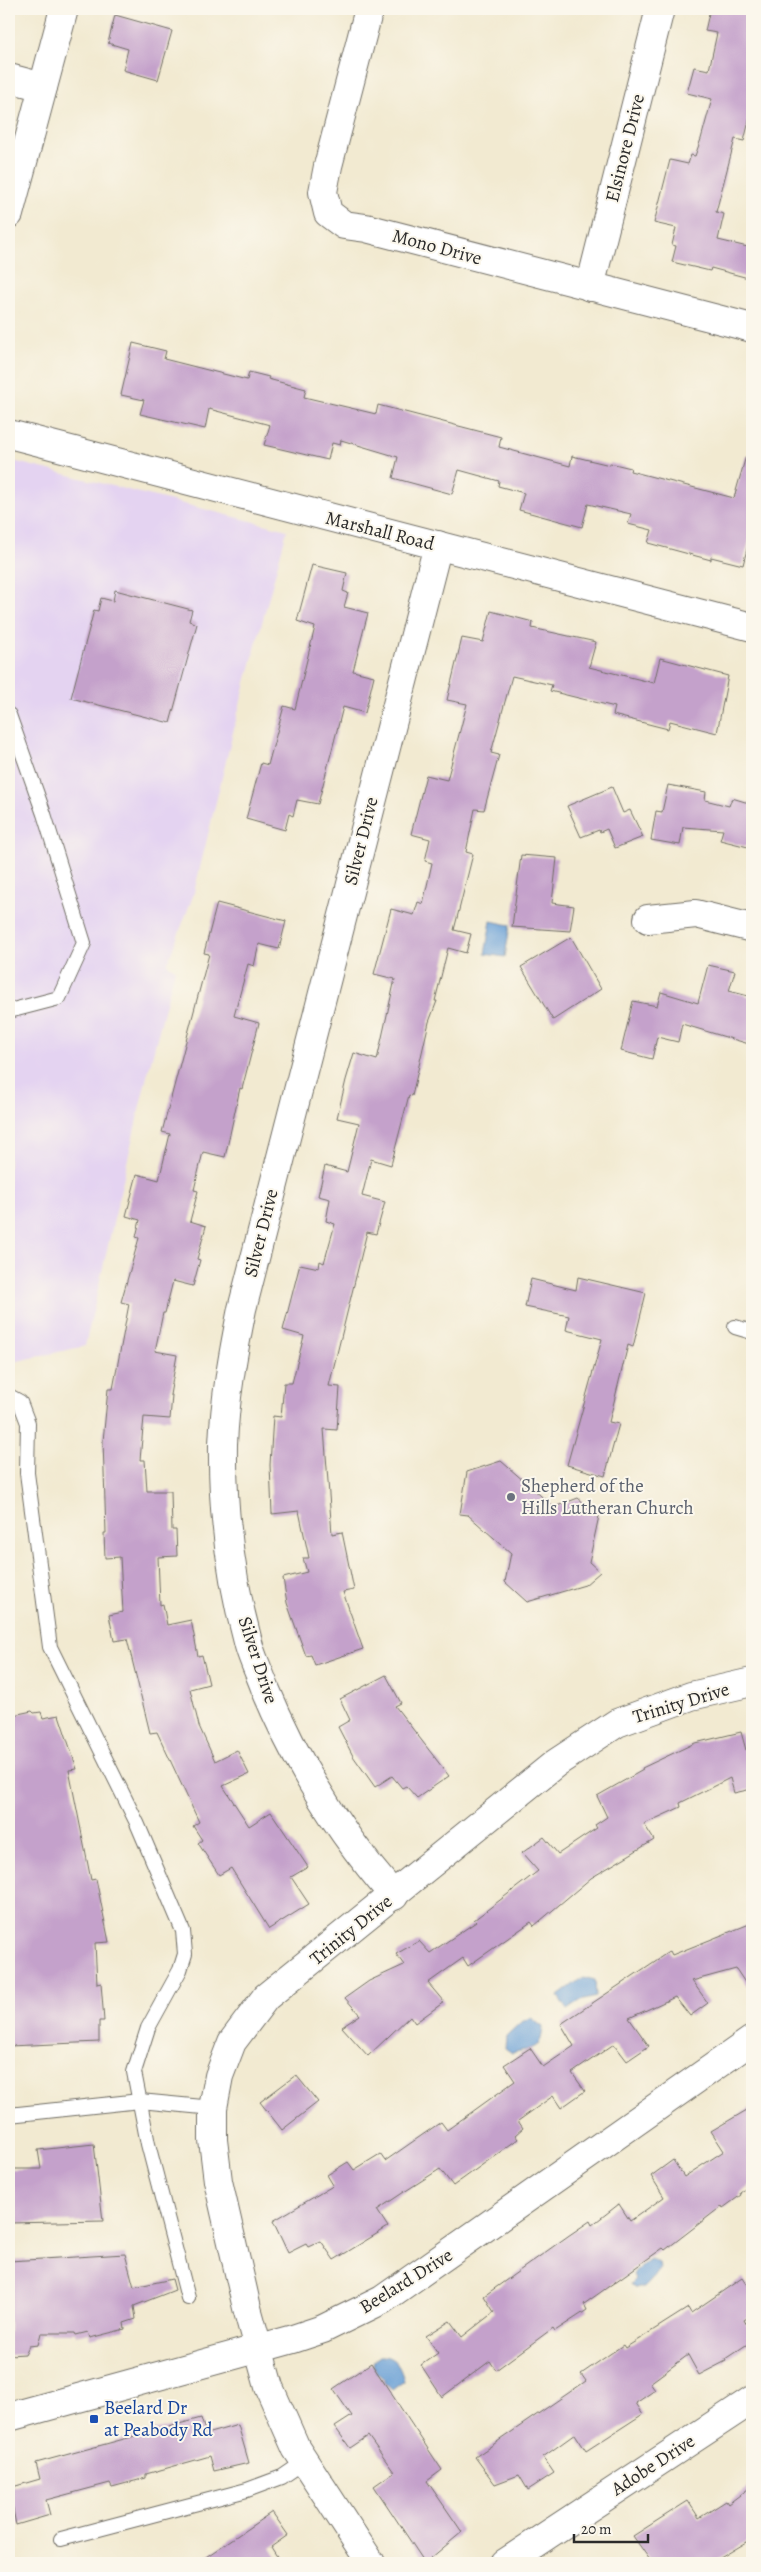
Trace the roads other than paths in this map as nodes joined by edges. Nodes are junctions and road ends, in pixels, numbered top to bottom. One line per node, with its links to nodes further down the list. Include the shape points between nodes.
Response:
1 (64, 9): 5 (street)
2 (369, 9): 7 (street, Mono Drive, via 328,166 323,192 328,213 344,225)
3 (660, 9): 7 (street, Elsinore Drive)
4 (9, 78): 5 (street)
5 (43, 87): 6 (street)
6 (9, 214)
7 (590, 287): 8 (street, Mono Drive)
8 (752, 328)
9 (9, 434): 10 (street, Marshall Road)
10 (438, 545): 11 (street, Marshall Road); 20 (street, Silver Drive, via 242,1309 227,1388 224,1443 224,1500 232,1570 249,1647 275,1711 308,1778 374,1874)
11 (752, 627)
12 (9, 715): 15 (lane, via 84,943 60,998)
13 (648, 919): 14 (street, via 696,914)
14 (752, 928)
15 (9, 1011)
16 (735, 1327): 17 (lane)
17 (752, 1332)
18 (9, 1396): 22 (lane, via 20,1402 28,1423 27,1473 50,1647 137,1823 183,1931 184,1954 180,1970 148,2028 134,2072)
19 (752, 1682): 20 (street, Trinity Drive, via 691,1696 616,1723 556,1763)
20 (394, 1896): 23 (street, Trinity Drive, via 266,1998 232,2042 219,2076)
21 (752, 2040): 26 (street, Beelard Drive, via 382,2300 323,2329)
22 (140, 2101): 23 (lane); 24 (lane); 25 (lane)
23 (213, 2108): 26 (street, Trinity Drive, via 218,2181)
24 (9, 2114)
25 (188, 2298)
26 (259, 2349): 28 (street, Beelard Drive); 29 (street, via 269,2387)
27 (752, 2400): 32 (street, Adobe Drive)
28 (9, 2417)
29 (304, 2462): 30 (lane, via 282,2476 247,2490); 31 (street)
30 (61, 2539)
31 (370, 2563)
32 (505, 2563)

